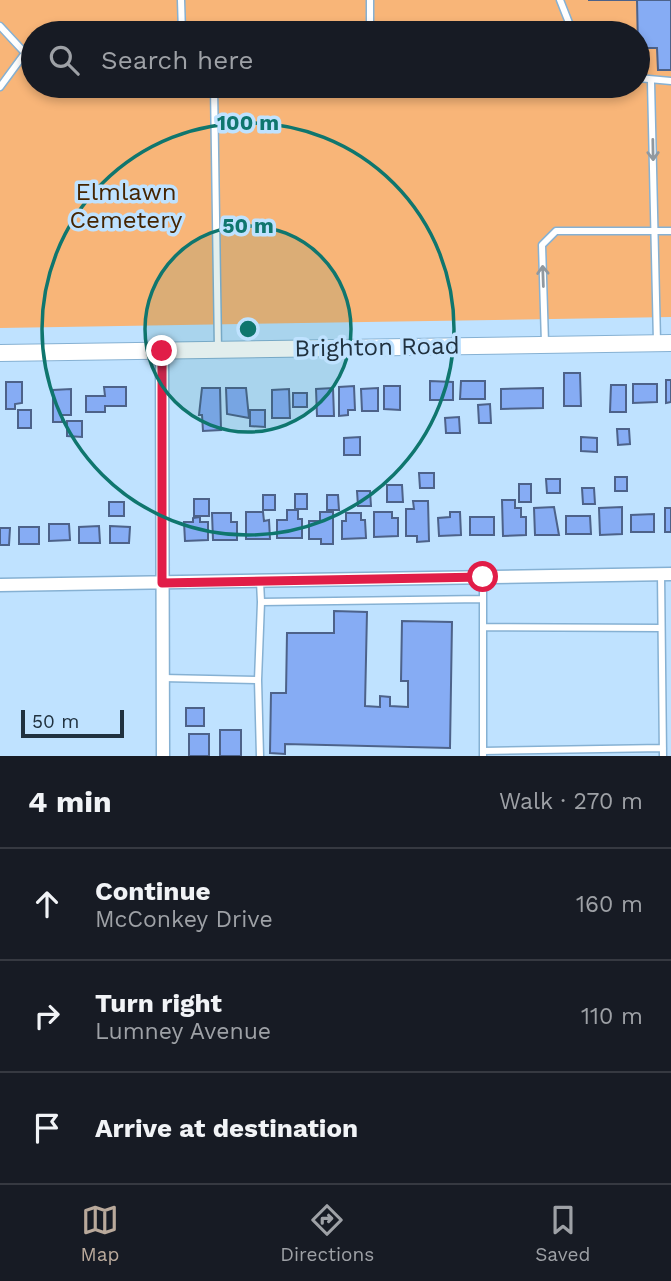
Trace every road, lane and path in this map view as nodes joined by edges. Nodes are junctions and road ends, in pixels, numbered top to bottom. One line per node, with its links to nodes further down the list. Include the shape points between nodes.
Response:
1 (181, 0): 4 (lane)
2 (369, 0): 5 (lane)
3 (560, 0): 6 (lane)
4 (182, 21)
5 (370, 21)
6 (568, 21)
7 (0, 26): 8 (lane)
8 (21, 49)
9 (21, 59): 12 (lane)
10 (671, 81): 11 (lane)
11 (651, 82): 14 (lane, one-way to 14)
12 (0, 88)
13 (215, 98): 18 (lane)
14 (655, 231): 15 (lane); 16 (lane); 17 (lane, one-way to 14, via 542,245 547,238 556,231)
15 (671, 231)
16 (664, 343): 17 (street, Brighton Road)
17 (545, 345): 18 (street, Brighton Road)
18 (218, 350): 19 (street, Brighton Road)
19 (162, 351): 20 (street, Brighton Road); 24 (street)
20 (0, 353)
21 (666, 574): 22 (street); 29 (lane)
22 (483, 577): 23 (street); 26 (lane)
23 (260, 581): 24 (street); 27 (lane)
24 (162, 583): 25 (street); 30 (street)
25 (0, 585)
26 (483, 599): 27 (lane); 28 (lane)
27 (261, 602): 31 (lane)
28 (483, 627): 29 (lane); 33 (lane)
29 (661, 628): 32 (lane)
30 (163, 678): 31 (lane); 34 (street)
31 (258, 680): 35 (lane)
32 (663, 752): 33 (lane)
33 (483, 753)
34 (163, 756)
35 (260, 756)

